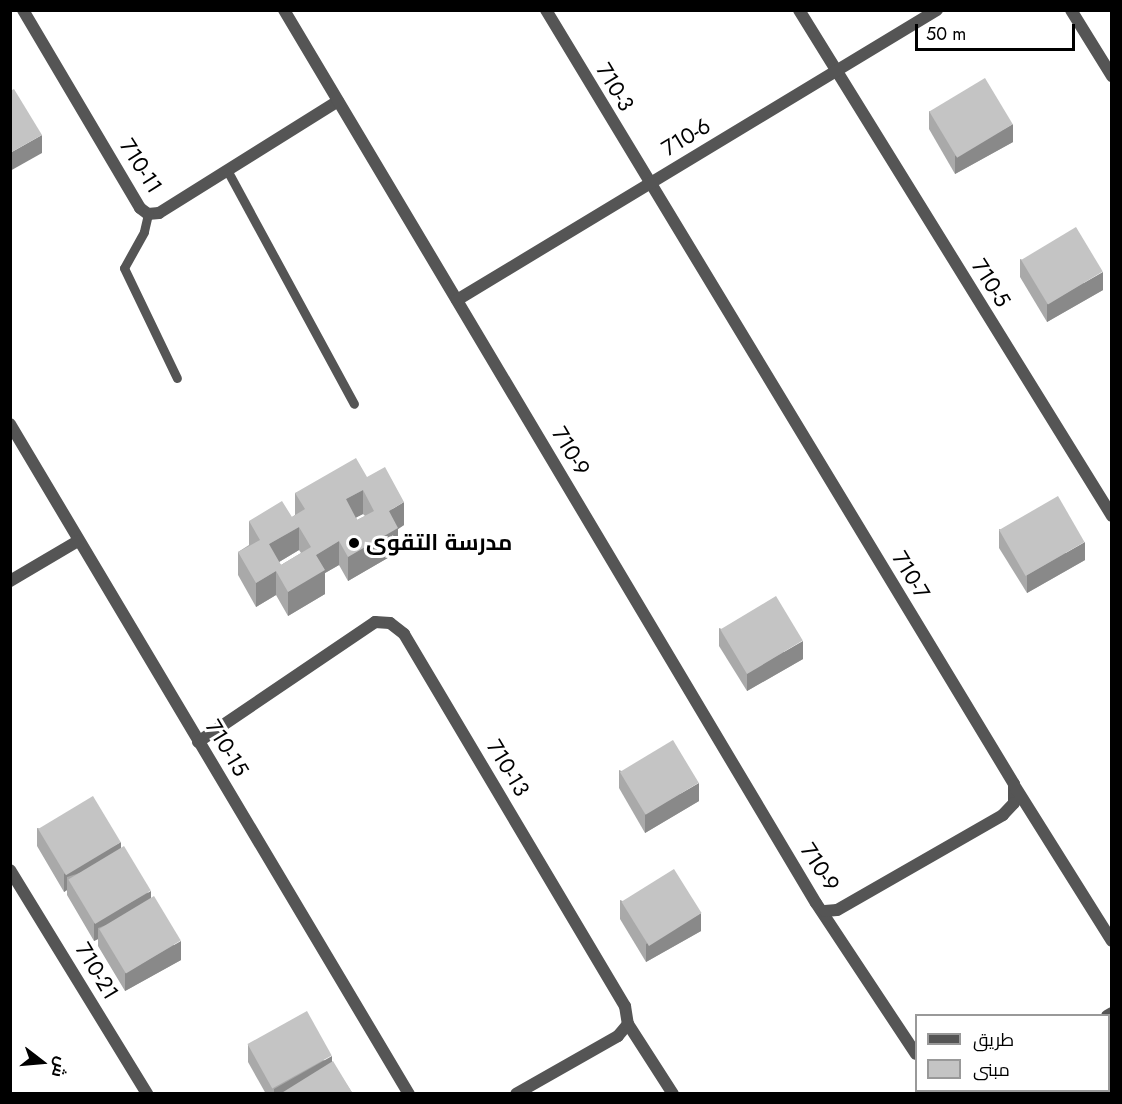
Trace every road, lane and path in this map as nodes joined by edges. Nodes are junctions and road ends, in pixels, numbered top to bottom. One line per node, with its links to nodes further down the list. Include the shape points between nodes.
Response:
1 (23, 10): 12 (street, 710-11, via 140,208)
2 (284, 10): 9 (street, 710-9)
3 (546, 10): 11 (street, 710-3)
4 (799, 10): 7 (street, 710-5)
5 (938, 10): 7 (street, 710-6)
6 (1071, 10): 8 (street)
7 (835, 72): 11 (street, 710-6); 17 (street, 710-5)
8 (1112, 76)
9 (338, 101): 10 (street, 710-11); 13 (street, 710-9)
10 (226, 170): 12 (street, 710-11, via 159,213); 15 (lane)
11 (649, 184): 13 (street, 710-6); 21 (street, 710-7)
12 (148, 214): 14 (lane, via 144,232 123,268)
13 (457, 300): 23 (street, 710-9, via 816,903)
14 (177, 378)
15 (354, 404)
16 (10, 424): 18 (street, 710-15)
17 (1112, 516)
18 (78, 541): 19 (street); 20 (street, 710-15)
19 (10, 581)
20 (198, 742): 25 (street, 710-13, via 375,622 390,623 404,634 625,1006); 28 (street, 710-15)
21 (1014, 784): 23 (street, via 1014,803 1002,814 837,910); 24 (street, 710-7)
22 (10, 870): 27 (street, 710-21)
23 (825, 911): 26 (street, 710-9)
24 (1112, 941)
25 (628, 1024): 29 (street, via 618,1036); 30 (street, 710-13)
26 (915, 1052)
27 (147, 1094)
28 (409, 1094)
29 (516, 1094)
30 (674, 1094)

